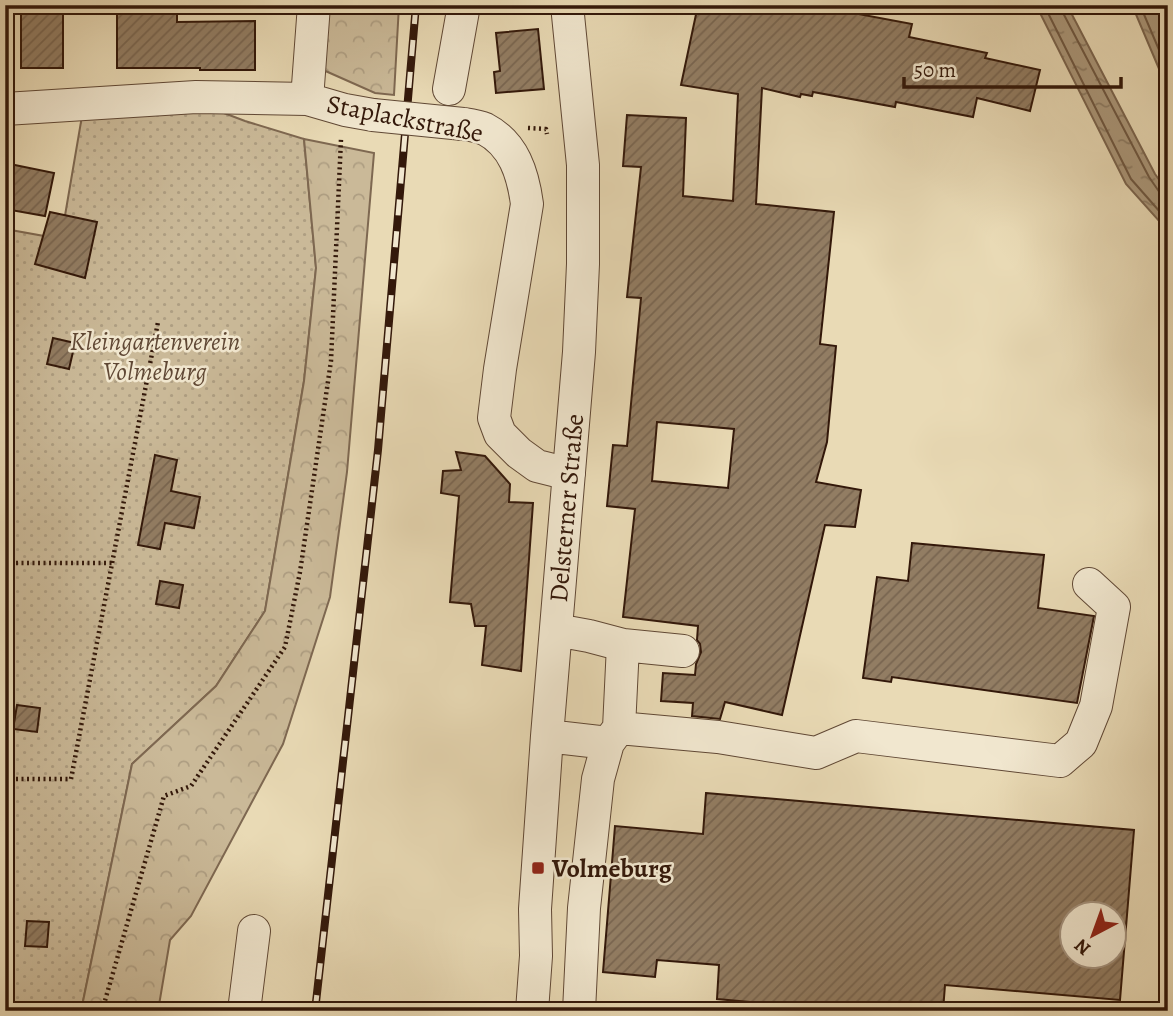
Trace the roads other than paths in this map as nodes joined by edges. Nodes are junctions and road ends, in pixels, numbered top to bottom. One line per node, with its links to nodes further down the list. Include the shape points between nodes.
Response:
1 (314, 5): 5 (street)
2 (464, 5): 4 (street)
3 (567, 5): 7 (street, Delsterner Straße, via 583,165 583,264)
4 (449, 89)
5 (307, 99): 6 (street, Staplackstraße, via 196,97); 7 (street, Staplackstraße, bridge, via 359,113 483,128 516,160 527,204 494,418 500,434 519,453 537,466)
6 (5, 109)
7 (569, 474): 9 (street, Delsterner Straße)
8 (1089, 584): 12 (street, via 1114,607 1096,706 1082,743 1060,761 856,736 816,753 718,737)
9 (556, 630): 10 (street); 13 (street, Delsterner Straße)
10 (623, 645): 11 (street); 12 (street)
11 (683, 651)
12 (614, 735): 13 (street); 17 (street, via 598,779)
13 (547, 736): 16 (street, Delsterner Straße)
14 (254, 931): 15 (street)
15 (244, 1011)
16 (531, 1011)
17 (579, 1011)

